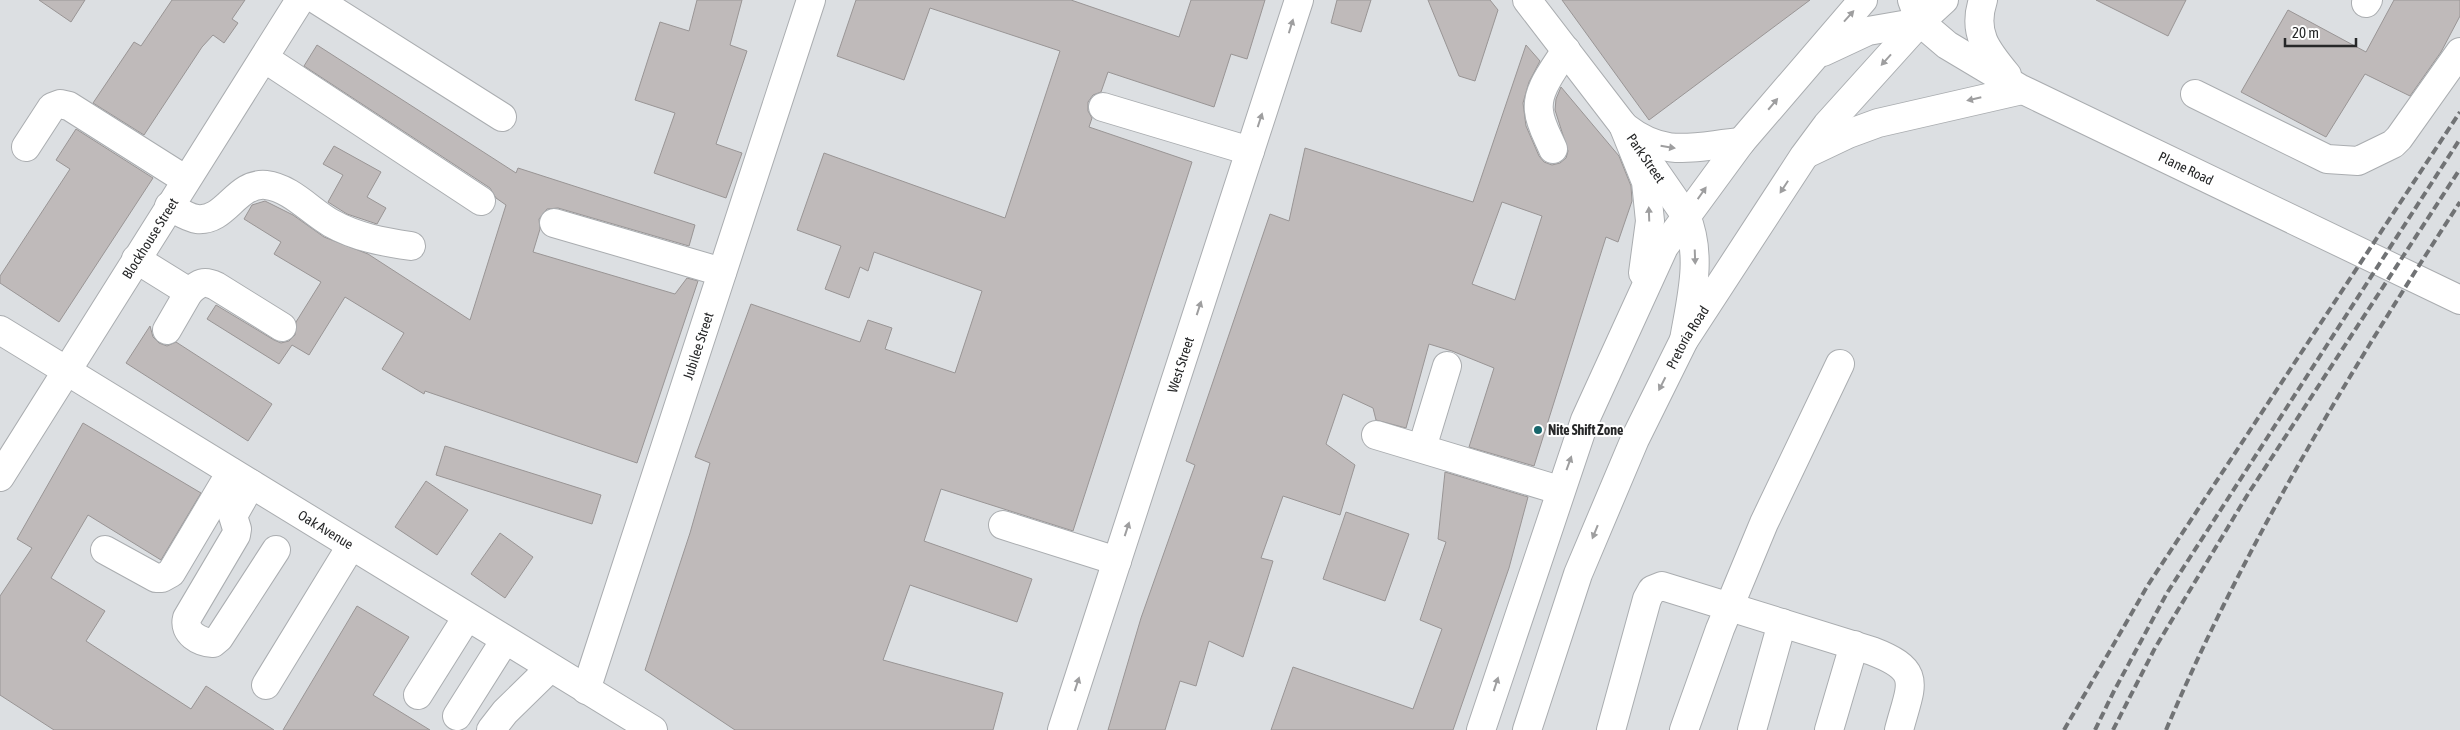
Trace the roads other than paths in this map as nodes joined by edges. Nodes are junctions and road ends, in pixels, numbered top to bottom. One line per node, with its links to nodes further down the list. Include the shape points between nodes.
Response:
1 (300, 0): 13 (street, Blockhouse Street)
2 (317, 0): 18 (street)
3 (811, 0): 32 (street, Jubilee Street)
4 (1299, 0): 23 (street, West Street, one-way to 4)
5 (1527, 0): 10 (street, Park Street)
6 (1863, 0): 12 (street, one-way to 6)
7 (1944, 0): 9 (street, Pretoria Road)
8 (1983, 0): 14 (street, via 1980,32 1986,49)
9 (1916, 11): 12 (street); 14 (street, Plane Road, via 1947,45); 24 (street, Pretoria Road, one-way to 24)
10 (1566, 50): 19 (street, Park Street); 22 (street, via 1542,89 1538,103)
11 (2460, 52): 16 (street, via 2400,138 2358,161 2327,158)
12 (1812, 57): 20 (street, one-way to 12)
13 (264, 58): 25 (street, Blockhouse Street); 26 (street)
14 (2020, 89): 24 (street, one-way to 24, via 1878,123); 35 (street, Plane Road)
15 (81, 94): 25 (street)
16 (2195, 94)
17 (1103, 107): 23 (street)
18 (502, 117)
19 (1624, 126): 20 (street, one-way to 20, via 1640,139 1671,149); 28 (street, Park Street); 34 (street, one-way to 19, via 1648,243 1649,200 1646,182)
20 (1741, 142): 28 (street, one-way to 20)
21 (26, 147): 25 (street, via 52,107 60,104)
22 (1553, 149)
23 (1250, 152): 52 (street, West Street, one-way to 23)
24 (1804, 156): 39 (street, Pretoria Road, one-way to 39)
25 (191, 172): 27 (street, Blockhouse Street)
26 (481, 201)
27 (170, 206): 30 (street, via 195,219 208,219 243,190 265,185 284,190 331,223 368,239); 31 (street, Blockhouse Street)
28 (1686, 216): 34 (street, via 1664,247); 39 (street, Park Street, one-way to 39, via 1695,249 1695,271)
29 (554, 223): 32 (street)
30 (411, 246)
31 (136, 259): 33 (street); 42 (street, Blockhouse Street)
32 (722, 272): 60 (street, Jubilee Street)
33 (189, 292): 36 (street, via 198,284 208,282); 38 (street)
34 (1639, 297): 47 (street, one-way to 34, via 1585,420)
35 (2460, 300)
36 (282, 327)
37 (0, 330): 42 (street, Oak Avenue)
38 (167, 330)
39 (1684, 340): 67 (street, Pretoria Road, one-way to 67, via 1635,439 1578,574)
40 (1840, 364): 53 (street, via 1764,523)
41 (1447, 366): 44 (street)
42 (66, 371): 45 (street, Blockhouse Street); 46 (street, Oak Avenue)
43 (1376, 435): 44 (street)
44 (1422, 448): 47 (street)
45 (0, 476)
46 (241, 478): 49 (street, Oak Avenue); 50 (street, via 171,574 156,578); 51 (street, via 233,516 236,535 187,618 185,626 188,632 206,642 212,643 218,638)
47 (1559, 490): 66 (street, one-way to 47)
48 (1003, 525): 52 (street)
49 (351, 546): 54 (street, Oak Avenue); 59 (street)
50 (105, 550)
51 (276, 550)
52 (1117, 561): 65 (street, West Street, one-way to 52)
53 (1730, 606): 55 (street); 68 (street, via 1662,586 1652,590 1646,599); 69 (street)
54 (467, 617): 56 (street, Oak Avenue); 61 (street)
55 (1782, 623): 57 (street); 70 (street)
56 (504, 640): 58 (street, Oak Avenue); 62 (street)
57 (1854, 645): 71 (street); 72 (street, via 1895,660 1908,672 1910,688)
58 (550, 668): 60 (street, Oak Avenue); 63 (street)
59 (266, 686)
60 (586, 690): 64 (street, Oak Avenue)
61 (418, 695)
62 (457, 716)
63 (491, 730)
64 (652, 730)
65 (1062, 730)
66 (1481, 730)
67 (1527, 730)
68 (1612, 730)
69 (1684, 730)
70 (1752, 730)
71 (1829, 730)
72 (1899, 730)

